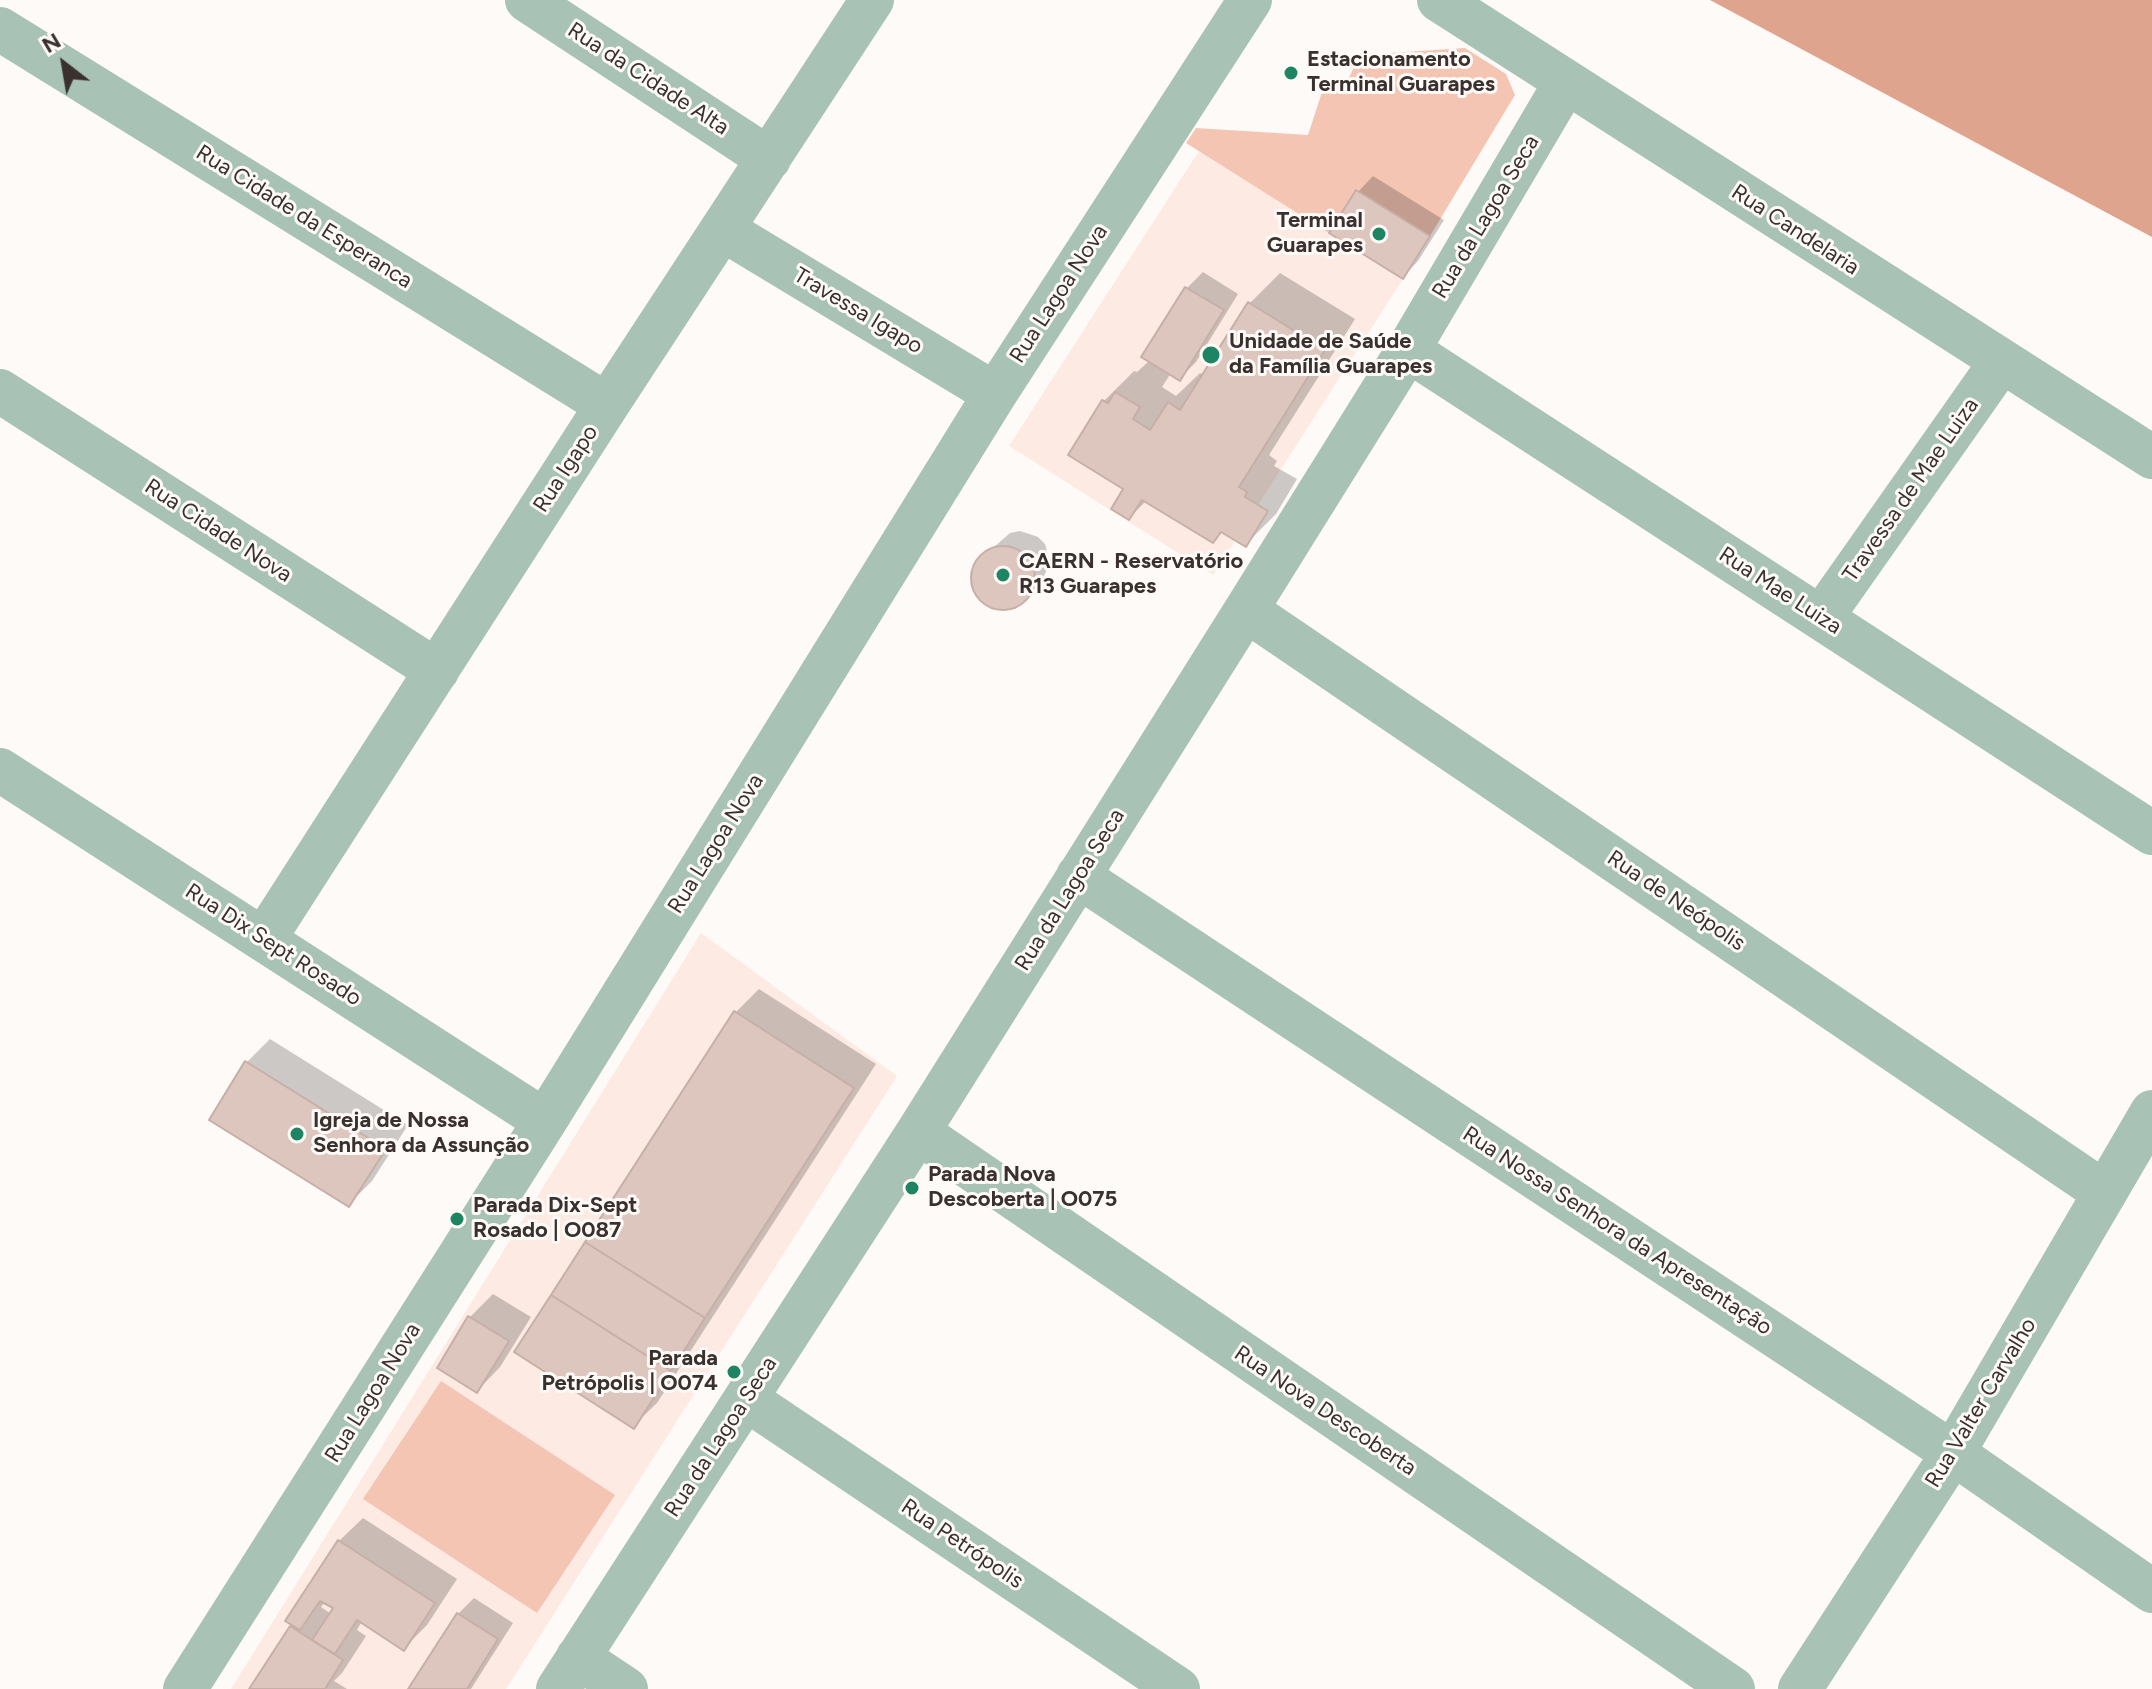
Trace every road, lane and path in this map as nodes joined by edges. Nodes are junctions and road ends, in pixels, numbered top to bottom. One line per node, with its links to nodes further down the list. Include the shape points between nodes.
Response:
1 (527, 0): 7 (street, Rua da Cidade Alta)
2 (872, 0): 7 (street, Rua Igapo)
3 (1250, 0): 12 (street, Rua Lagoa Nova)
4 (1439, 0): 6 (street, Rua Candelaria)
5 (0, 29): 13 (street, Rua Cidade da Esperanca)
6 (1566, 82): 9 (street, Rua da Lagoa Seca); 10 (street, Rua Candelaria)
7 (769, 159): 8 (street, Rua Igapo)
8 (722, 229): 12 (street, Travessa Igapo); 13 (street, Rua Igapo)
9 (1408, 350): 15 (street, Rua da Lagoa Seca); 16 (street, Rua Mae Luiza)
10 (2001, 362): 14 (street, Rua Candelaria); 16 (street, Travessa de Mae Luiza)
11 (0, 391): 17 (street, Rua Cidade Nova)
12 (995, 394): 23 (street, Rua Lagoa Nova)
13 (607, 405): 17 (street, Rua Igapo)
14 (2152, 457)
15 (1246, 610): 20 (street, Rua da Lagoa Seca); 25 (street, Rua de Neópolis)
16 (1821, 618): 19 (street, Rua Mae Luiza)
17 (437, 671): 21 (street, Rua Igapo)
18 (0, 770): 21 (street, Rua Dix Sept Rosado)
19 (2152, 833)
20 (1078, 876): 24 (street, Rua da Lagoa Seca); 27 (street, Rua Nossa Senhora da Apresentação)
21 (264, 939): 23 (street, Rua Dix Sept Rosado)
22 (2152, 1112): 25 (street, Rua Valter Carvalho)
23 (545, 1121): 30 (street, Rua Lagoa Nova)
24 (918, 1132): 26 (street, Rua da Lagoa Seca); 33 (street, Rua Nova Descoberta)
25 (2105, 1193): 27 (street, Rua Valter Carvalho)
26 (746, 1399): 29 (street, Rua da Lagoa Seca); 32 (street, Rua Petrópolis)
27 (1953, 1453): 28 (street, Rua Nossa Senhora da Apresentação); 34 (street, Rua Valter Carvalho)
28 (2152, 1591)
29 (568, 1673): 31 (street)
30 (185, 1689)
31 (626, 1689)
32 (1178, 1689)
33 (1733, 1689)
34 (1800, 1689)

